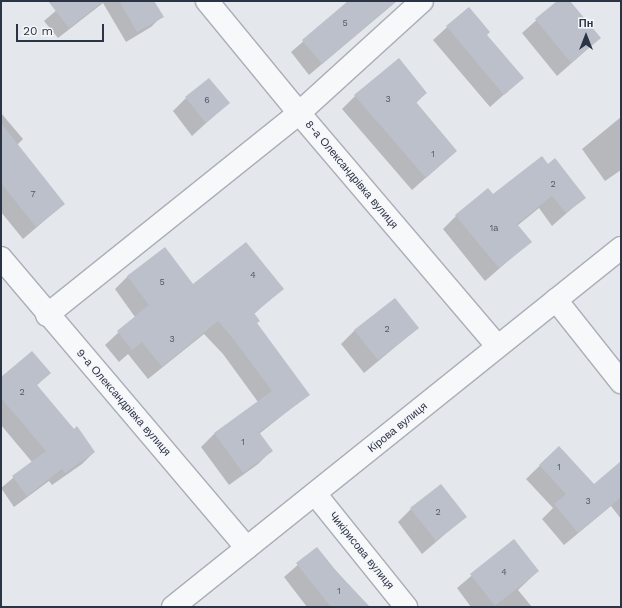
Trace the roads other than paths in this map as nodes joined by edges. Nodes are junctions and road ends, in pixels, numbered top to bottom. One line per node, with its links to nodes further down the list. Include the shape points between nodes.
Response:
1 (207, 1): 3 (street, 8-а Олександрівка вулиця)
2 (422, 1): 3 (street)
3 (299, 113): 7 (street); 8 (street, 8-а Олександрівка вулиця)
4 (621, 248): 6 (street, Кірова вулиця)
5 (1, 258): 7 (street, 9-а Олександрівка вулиця)
6 (556, 300): 8 (street, Кірова вулиця); 9 (street)
7 (47, 315): 11 (street, 9-а Олександрівка вулиця)
8 (497, 346): 10 (street, Кірова вулиця)
9 (621, 382)
10 (316, 495): 11 (street, Кірова вулиця); 13 (street, Чикірисова вулиця)
11 (247, 548): 12 (street, Кірова вулиця)
12 (173, 607)
13 (406, 607)

